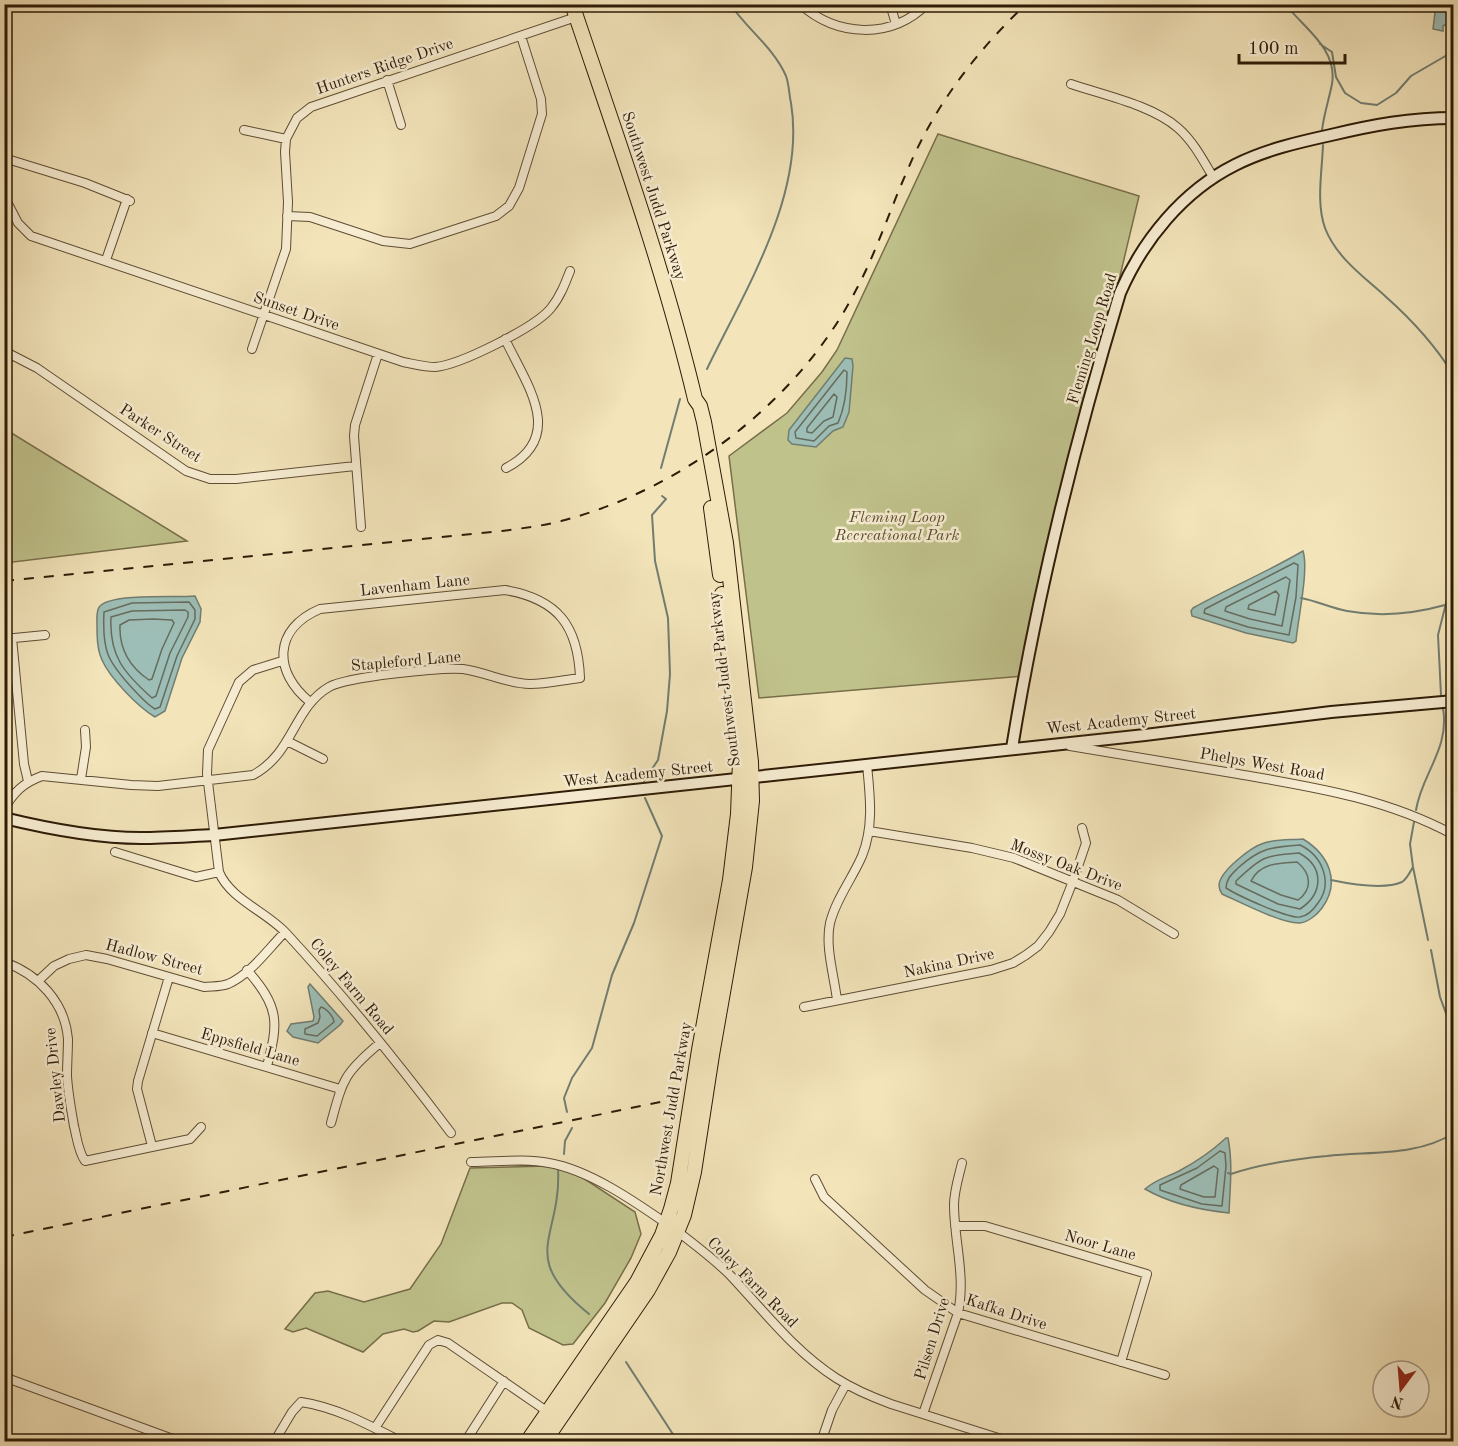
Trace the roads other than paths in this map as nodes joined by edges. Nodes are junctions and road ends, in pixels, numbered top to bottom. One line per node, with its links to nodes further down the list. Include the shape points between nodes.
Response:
1 (800, 4): 5 (street, via 812,15 852,31)
2 (890, 4): 5 (street)
3 (927, 4): 5 (street)
4 (574, 10): 6 (street, Hunters Ridge Drive); 39 (highway, Southwest Judd Parkway, via 657,258 704,422 723,521)
5 (896, 24)
6 (521, 36): 7 (street, Hunters Ridge Drive); 16 (street, via 542,114 519,188 496,216 410,244 383,241 310,216)
7 (387, 80): 10 (street); 12 (street, Hunters Ridge Drive, via 310,107 297,118)
8 (1071, 84): 14 (street, via 1148,111 1178,128)
9 (1454, 118): 14 (main road, Fleming Loop Road, via 1418,118 1309,140 1261,154)
10 (401, 125)
11 (244, 130): 12 (street)
12 (286, 139): 16 (street)
13 (4, 158): 17 (street, via 129,200)
14 (1213, 177): 36 (main road, Fleming Loop Road, via 1161,226 1133,265 1120,293 1057,518)
15 (4, 196): 17 (street, Sunset Drive, via 18,223 32,236)
16 (287, 216): 19 (street, via 286,249)
17 (106, 260): 19 (street, Sunset Drive)
18 (570, 271): 20 (street, Sunset Drive, via 550,309 537,322)
19 (264, 316): 21 (street); 23 (street, Sunset Drive)
20 (505, 339): 23 (street, Sunset Drive, via 436,367); 25 (street, via 538,409 534,444)
21 (252, 349)
22 (4, 351): 24 (street, Parker Street, via 37,368 186,471 210,478 236,479)
23 (378, 354): 24 (street, via 355,425)
24 (355, 466): 26 (street)
25 (506, 468)
26 (361, 527)
27 (45, 635): 28 (street)
28 (8, 638): 41 (street)
29 (282, 661): 30 (street, Lavenham Lane, via 294,625 306,614 320,609 505,590 537,599 561,617 576,643); 32 (street, via 294,686); 42 (street, via 253,670 238,682 208,750)
30 (580, 678): 32 (street, Stapleford Lane, via 530,684 477,671 447,669 337,683)
31 (1454, 701): 35 (main road, West Academy Street)
32 (310, 702): 34 (street, Stapleford Lane)
33 (85, 730): 40 (street)
34 (287, 741): 37 (street); 42 (street, Stapleford Lane, via 267,768 253,775)
35 (1059, 744): 36 (main road, West Academy Street); 48 (street, Phelps West Road, via 1353,796 1406,812)
36 (1012, 748): 38 (main road, West Academy Street)
37 (322, 759)
38 (867, 765): 39 (main road, West Academy Street); 46 (street)
39 (747, 779): 47 (main road, West Academy Street); 72 (highway, Northwest Judd Parkway, via 745,867 694,1172 688,1200)
40 (81, 780): 41 (street, Stapleford Lane, via 42,776); 42 (street, Stapleford Lane, via 158,786)
41 (28, 781): 43 (street, via 14,792)
42 (208, 781): 47 (street)
43 (4, 809)
44 (4, 818): 47 (main road, West Academy Street, via 100,836)
45 (1082, 828): 51 (street, Nakina Drive, via 1086,843)
46 (869, 831): 51 (street, Mossy Oak Drive, via 1014,858); 58 (street, via 830,924 828,939)
47 (214, 835): 50 (street)
48 (1454, 835)
49 (115, 852): 50 (street, via 196,876)
50 (219, 872): 52 (street, Coley Farm Road, via 226,885)
51 (1073, 881): 53 (street, Mossy Oak Drive, via 1118,900); 58 (street, Nakina Drive, via 1049,932 1038,946 1013,963)
52 (285, 932): 55 (street, Hadlow Street); 61 (street, Coley Farm Road)
53 (1174, 934)
54 (4, 962): 57 (street, Dawley Drive)
55 (247, 970): 56 (street, Hadlow Street, via 219,986 204,987); 62 (street, via 263,988 272,1008 274,1036)
56 (169, 977): 57 (street, Hadlow Street, via 86,955 54,966); 60 (street)
57 (39, 980): 67 (street, Dawley Drive, via 58,1005 66,1027 69,1101 81,1156 85,1161)
58 (837, 1000): 59 (street, Nakina Drive)
59 (804, 1007)
60 (152, 1033): 62 (street, Eppsfield Lane); 67 (street, via 137,1089)
61 (380, 1043): 63 (street, via 350,1070); 66 (street, Coley Farm Road)
62 (267, 1066): 63 (street, Eppsfield Lane)
63 (340, 1089): 64 (street)
64 (331, 1123)
65 (201, 1127): 67 (street, Dawley Drive, via 190,1138)
66 (451, 1133)
67 (152, 1146)
68 (471, 1162): 72 (street, Coley Farm Road, via 561,1165 598,1181)
69 (962, 1163): 71 (street, Pilsen Drive, via 954,1202)
70 (815, 1179): 73 (street, Kafka Drive, via 824,1197 925,1290)
71 (955, 1226): 73 (street, Pilsen Drive, via 961,1275); 74 (street, Noor Lane, via 985,1226 1147,1274)
72 (672, 1228): 78 (street, Coley Farm Road, via 707,1254 798,1347); 79 (highway, Northwest Judd Parkway); 88 (highway, Northwest Judd Parkway, via 664,1263 648,1290)
73 (958, 1313): 74 (street, Kafka Drive); 80 (street, Pilsen Drive)
74 (1121, 1362): 75 (street, Kafka Drive)
75 (1165, 1375)
76 (4, 1377): 83 (street)
77 (504, 1381): 79 (street); 81 (street, via 438,1340 429,1345); 86 (street)
78 (846, 1384): 80 (street, Coley Farm Road); 82 (street, via 832,1410)
79 (548, 1412): 87 (highway, Northwest Judd Parkway)
80 (923, 1414): 89 (street, Coley Farm Road)
81 (375, 1428): 84 (street, via 301,1402); 85 (street)
82 (824, 1441)
83 (181, 1442)
84 (274, 1442)
85 (402, 1442)
86 (465, 1442)
87 (527, 1442)
88 (544, 1442)
89 (1011, 1442)

